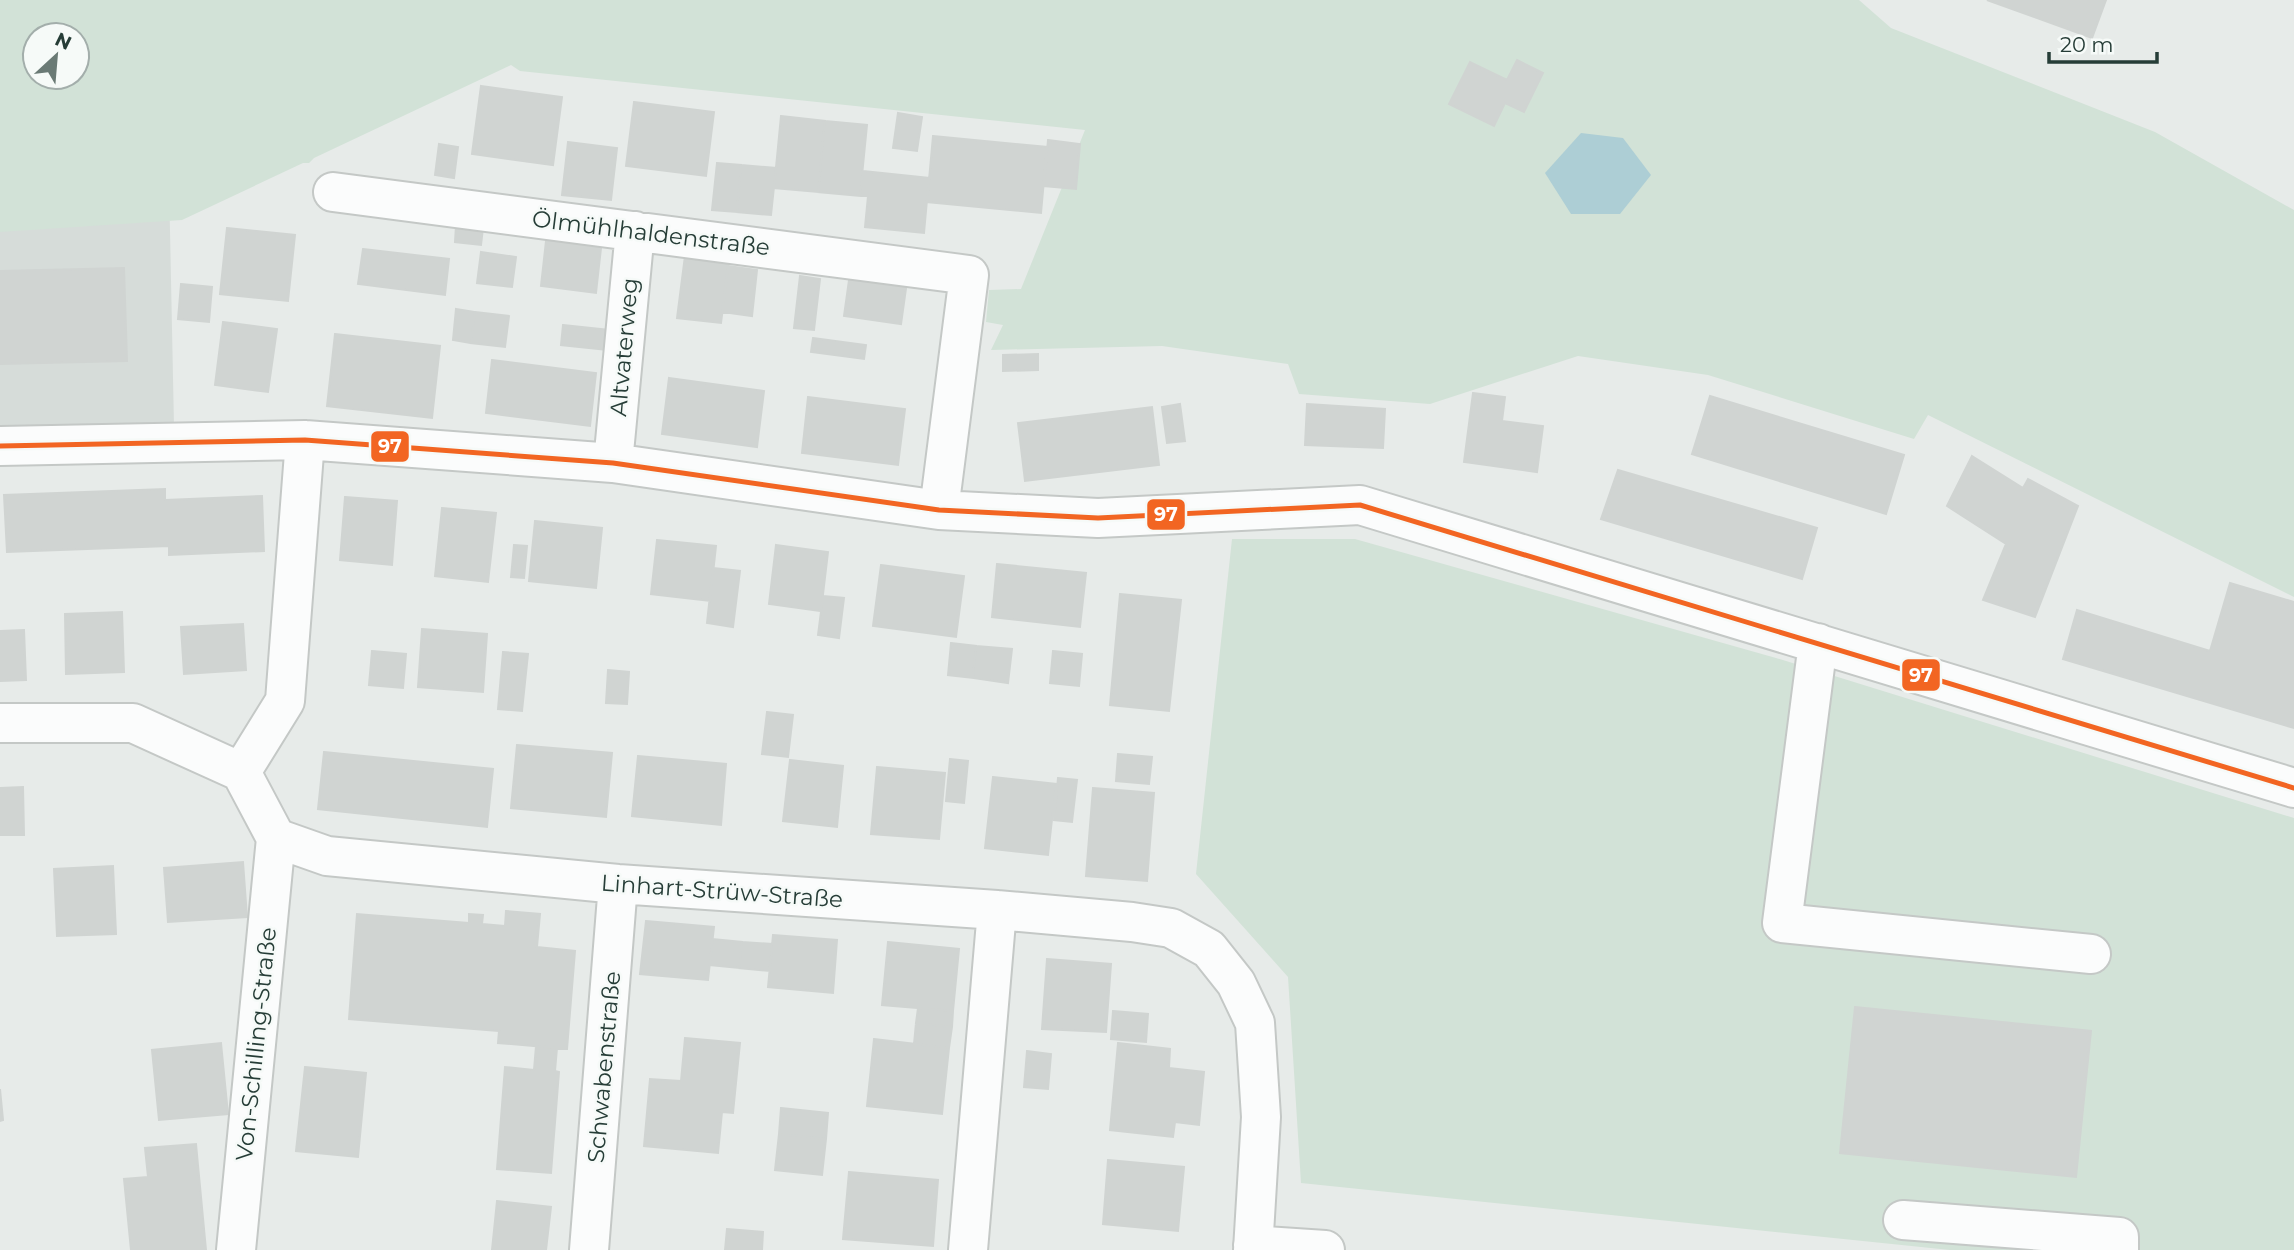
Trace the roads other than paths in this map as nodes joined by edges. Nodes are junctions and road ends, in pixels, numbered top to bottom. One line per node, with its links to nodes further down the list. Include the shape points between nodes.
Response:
1 (333, 192): 2 (street, Ölmühlhaldenstraße)
2 (635, 230): 5 (street, Altvaterweg); 6 (street, Ölmühlhaldenstraße, via 969,275)
3 (304, 440): 4 (street); 5 (street); 9 (street, via 285,701)
4 (0, 446)
5 (613, 463): 6 (street)
6 (939, 510): 7 (street, via 1098,518 1360,505)
7 (1818, 643): 10 (street); 14 (street, via 1782,923)
8 (0, 723): 9 (street, via 133,723)
9 (241, 772): 11 (street)
10 (2294, 788)
11 (276, 838): 12 (street, Linhart-Strüw-Straße, via 327,856); 17 (street, Von-Schilling-Straße)
12 (618, 884): 13 (street, Linhart-Strüw-Straße); 18 (street, Schwabenstraße)
13 (998, 910): 16 (street, Linhart-Strüw-Straße, via 1171,928 1209,949 1236,983 1255,1023 1261,1117); 19 (street)
14 (2091, 954)
15 (1903, 1220): 21 (street, via 2119,1237)
16 (1253, 1247): 20 (street)
17 (236, 1250)
18 (589, 1250)
19 (968, 1250)
20 (1325, 1250)
21 (2119, 1250)

